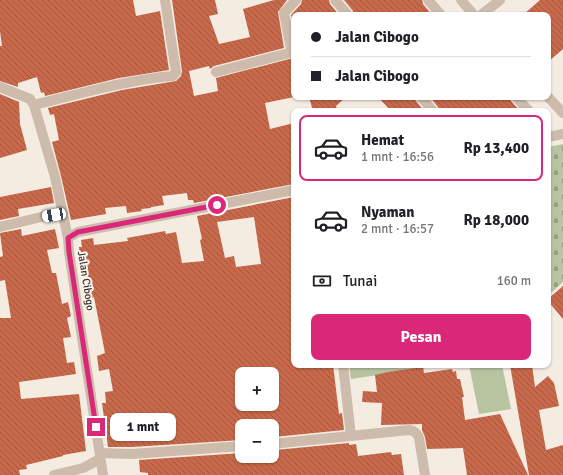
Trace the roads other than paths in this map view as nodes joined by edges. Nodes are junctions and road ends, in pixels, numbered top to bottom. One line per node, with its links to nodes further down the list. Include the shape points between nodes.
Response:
1 (165, 0): 16 (street, via 175,75)
2 (296, 0): 11 (street, via 284,13 289,53)
3 (334, 0): 7 (street)
4 (428, 0): 8 (street)
5 (461, 0): 9 (street)
6 (500, 0): 10 (street)
7 (345, 12)
8 (439, 12)
9 (471, 12)
10 (485, 12)
11 (216, 72)
12 (0, 87): 16 (street, via 30,99)
13 (424, 100): 17 (street)
14 (519, 100): 18 (street)
15 (551, 100): 19 (street)
16 (34, 105): 23 (street)
17 (430, 108)
18 (526, 108)
19 (563, 113)
20 (563, 134): 21 (street)
21 (551, 135)
22 (291, 191): 25 (street, Jalan Cibogo, via 78,232)
23 (63, 214): 24 (street); 25 (street)
24 (0, 227)
25 (68, 238): 30 (street, Jalan Cibogo)
26 (342, 368): 27 (street)
27 (351, 436): 28 (street); 33 (street, via 409,430 416,432 420,438)
28 (279, 443)
29 (235, 447): 30 (street)
30 (100, 456): 31 (street, via 83,468); 32 (street, Jalan Cibogo)
31 (54, 475)
32 (103, 475)
33 (425, 475)

